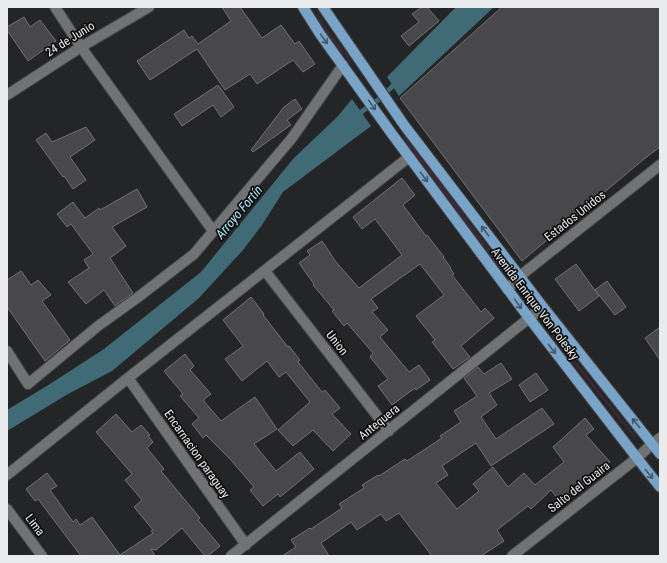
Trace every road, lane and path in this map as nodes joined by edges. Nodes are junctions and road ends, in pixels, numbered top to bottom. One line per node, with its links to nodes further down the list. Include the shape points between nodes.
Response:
1 (55, 7): 5 (street)
2 (148, 7): 5 (street, 24 de Junio)
3 (303, 7): 6 (main road, one-way to 6)
4 (323, 7): 12 (main road, Avenida Enrique Von Polesky, one-way to 4, via 404,125)
5 (80, 47): 7 (street, 24 de Junio); 10 (street)
6 (343, 65): 8 (main road, Avenida Enrique Von Polesky, one-way to 8); 10 (street, via 292,138)
7 (7, 95)
8 (409, 157): 11 (street); 13 (main road, Avenida Enrique Von Polesky, one-way to 13)
9 (660, 165): 12 (street, Estados Unidos)
10 (214, 231): 16 (street, via 194,254 98,326 28,384)
11 (265, 271): 17 (street); 18 (street, Union)
12 (520, 276): 13 (street, Estados Unidos); 14 (main road, Avenida Enrique Von Polesky)
13 (507, 288): 15 (main road, Avenida Enrique Von Polesky, one-way to 15)
14 (543, 307): 15 (street, Antequera); 19 (main road, Avenida Enrique Von Polesky, one-way to 14)
15 (528, 318): 18 (street, Antequera); 21 (main road, Avenida Enrique Von Polesky, one-way to 21)
16 (7, 351)
17 (128, 378): 22 (street); 25 (street, Encarnacion paraguay)
18 (389, 431): 25 (street, Antequera)
19 (656, 441): 20 (main road, Avenida Enrique Von Polesky); 21 (street, Salto del Guaira)
20 (660, 454)
21 (636, 458): 23 (main road, Avenida Enrique Von Polesky, one-way to 23); 28 (street, Salto del Guaira)
22 (7, 475)
23 (660, 487)
24 (7, 509): 26 (street, Lima)
25 (246, 544): 27 (street, Antequera)
26 (42, 556)
27 (231, 556)
28 (512, 556)

